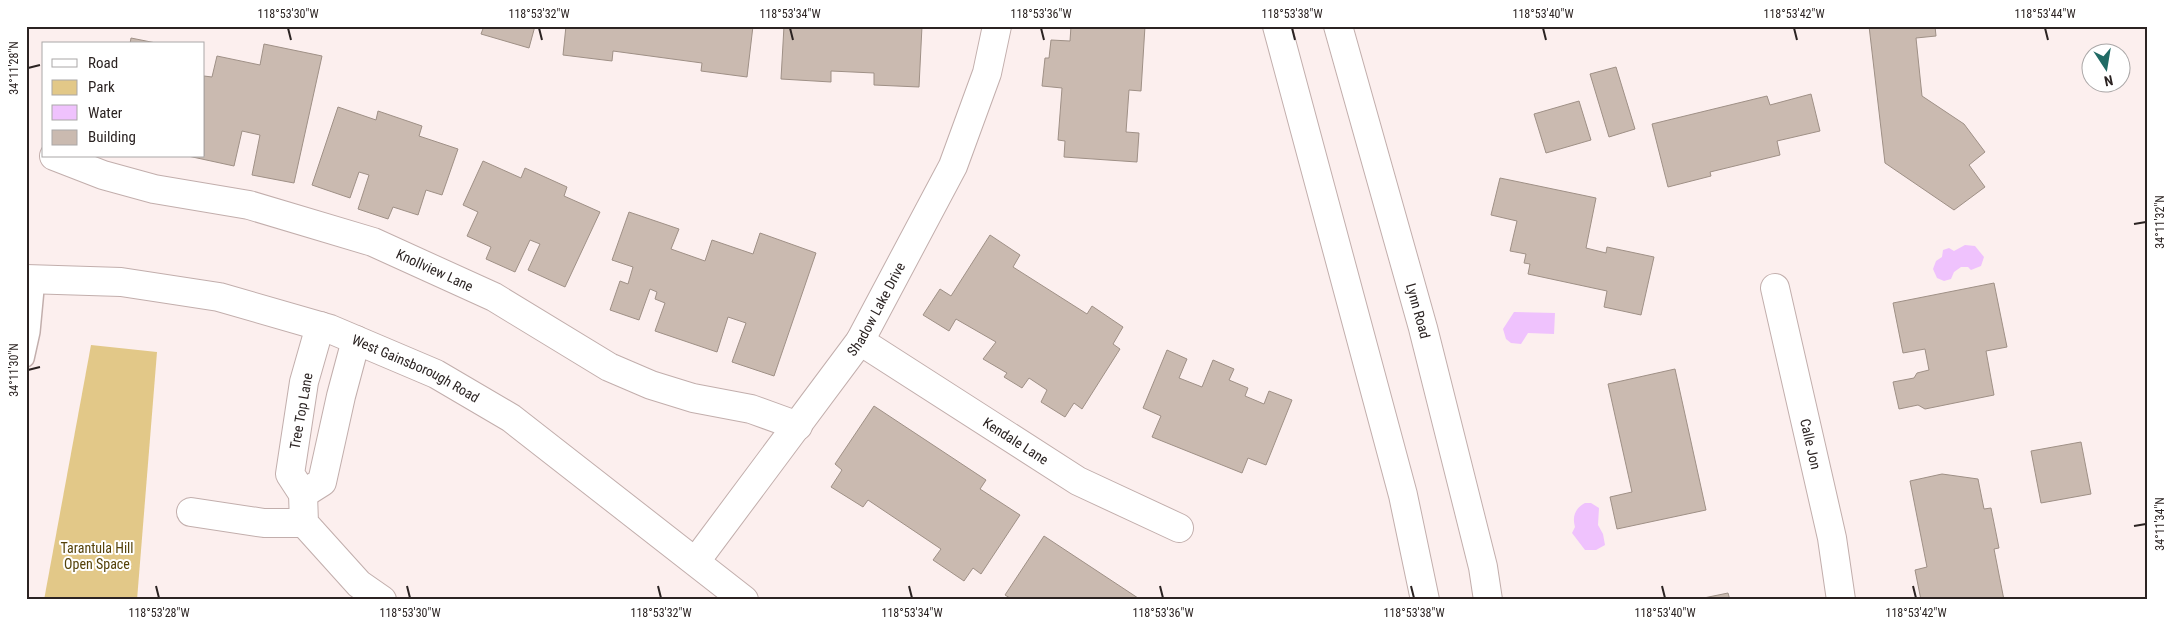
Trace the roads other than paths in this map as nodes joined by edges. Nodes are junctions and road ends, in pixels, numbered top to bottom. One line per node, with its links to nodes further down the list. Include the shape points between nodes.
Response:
1 (997, 26): 9 (street, Shadow Lake Drive, via 987,72 953,166)
2 (1277, 26): 19 (street, via 1403,495)
3 (1338, 26): 20 (street, Lynn Road, via 1426,338 1483,567)
4 (59, 158): 11 (street, Knollview Lane, via 103,175 154,189 249,205 373,242 494,297 609,367 651,385 693,398 751,409)
5 (32, 279): 7 (street, West Gainsborough Road, via 121,282 219,297); 10 (lane, via 32,332)
6 (1775, 288): 21 (street, Calle Jon, via 1832,538)
7 (320, 326): 8 (street, West Gainsborough Road); 12 (street, Tree Top Lane, via 304,382 290,474)
8 (356, 340): 12 (street, via 322,482); 16 (street, West Gainsborough Road, via 436,374 511,418)
9 (860, 340): 11 (street, Shadow Lake Drive); 15 (street, Kendale Lane, via 1078,481)
10 (26, 359)
11 (798, 426): 16 (street, Shadow Lake Drive)
12 (303, 494): 14 (street, Tree Top Lane)
13 (191, 512): 14 (street, via 264,523)
14 (304, 523): 17 (street, via 359,584)
15 (1179, 528)
16 (696, 561): 18 (street, West Gainsborough Road)
17 (382, 600)
18 (744, 600)
19 (1425, 600)
20 (1488, 600)
21 (1841, 600)

